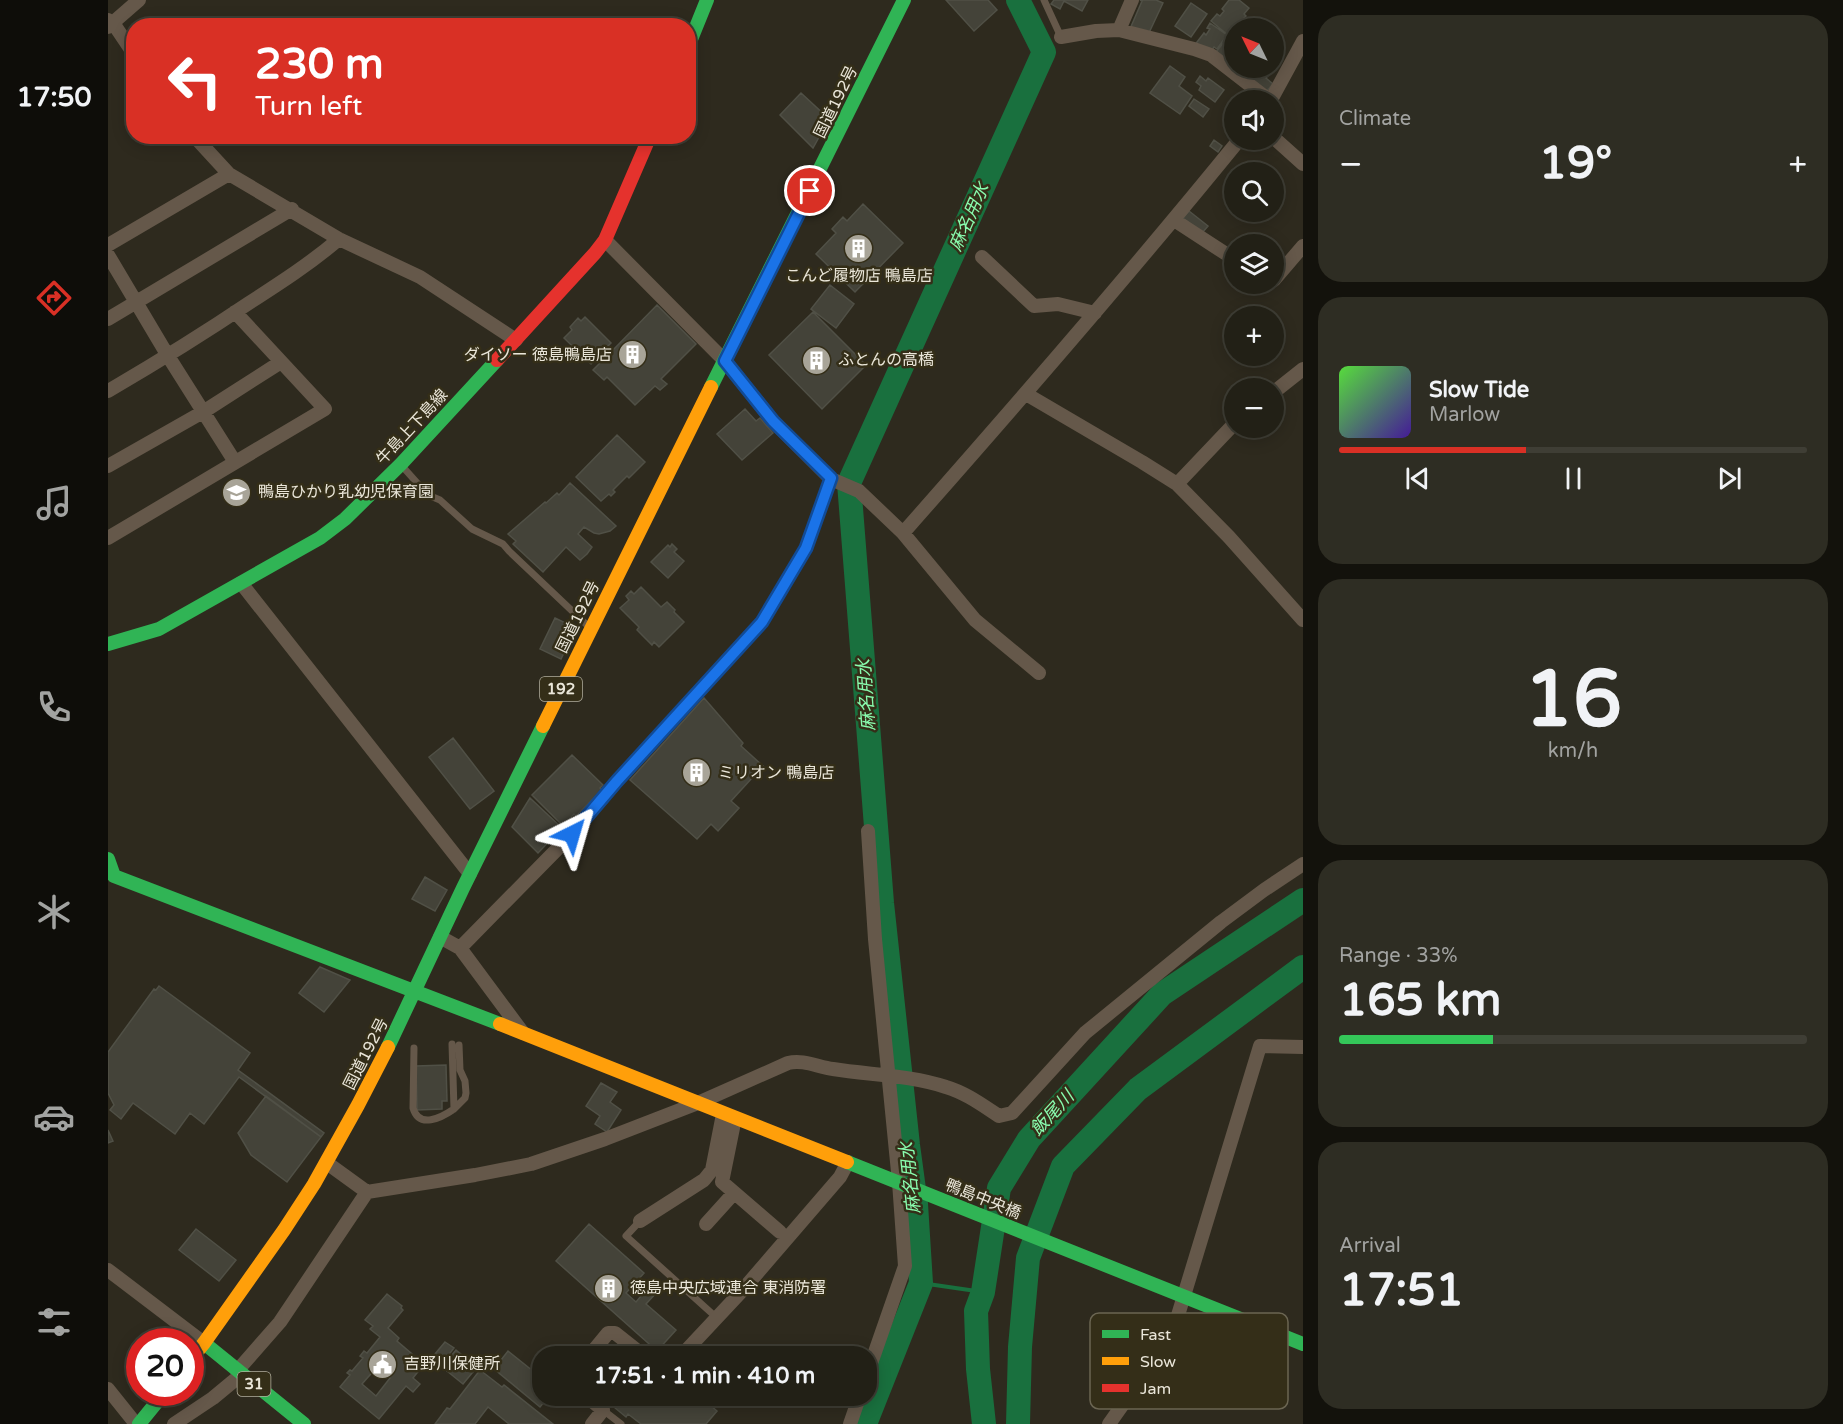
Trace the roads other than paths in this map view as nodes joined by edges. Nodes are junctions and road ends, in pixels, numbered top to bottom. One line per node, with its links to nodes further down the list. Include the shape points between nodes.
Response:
1 (139, 0): 6 (street)
2 (707, 0): 7 (main road)
3 (904, 0): 36 (main road, 国道192号 / 192)
4 (1044, 0): 9 (lane)
5 (1132, 0): 8 (street)
6 (110, 24): 11 (street)
7 (696, 27)
8 (1119, 30): 9 (street); 12 (street, via 1210,55)
9 (1060, 37)
10 (1303, 41): 13 (street)
11 (126, 44)
12 (1257, 90)
13 (1276, 90)
14 (201, 144): 19 (street)
15 (647, 144): 23 (main road, 牛島上下島線)
16 (1284, 147): 18 (street)
17 (1231, 150): 21 (street)
18 (1303, 164)
19 (229, 174): 20 (street); 24 (street)
20 (292, 209): 22 (street); 30 (street)
21 (1174, 220): 26 (street); 32 (street)
22 (339, 239): 31 (street, via 314,261); 34 (street, via 420,277)
23 (605, 240): 34 (main road, 牛島上下島線); 36 (street)
24 (108, 245)
25 (1303, 246): 29 (street)
26 (1224, 252)
27 (108, 255): 30 (street)
28 (982, 257): 32 (street, via 1034,306 1058,304)
29 (1284, 268)
30 (136, 302): 33 (street); 35 (street)
31 (235, 312): 35 (street); 37 (street)
32 (1095, 313): 41 (street)
33 (108, 319)
34 (516, 340): 45 (main road, 牛島上下島線)
35 (168, 356): 40 (street); 42 (street)
36 (725, 361): 47 (street, via 773,421); 53 (main road, 国道192号 / 192)
37 (282, 363): 42 (street); 44 (street, via 325,410)
38 (1303, 369): 39 (street)
39 (1284, 384)
40 (108, 391)
41 (1026, 394): 48 (street); 49 (street)
42 (203, 411): 44 (street); 46 (street)
43 (1224, 434): 48 (street)
44 (235, 462): 50 (street)
45 (401, 464): 51 (main road, 牛島上下島線, via 321,538); 53 (lane, via 428,495 440,500 472,529 503,544)
46 (108, 466)
47 (836, 481): 49 (street, via 859,491); 57 (lane, via 806,548 762,622)
48 (1177, 484): 52 (street)
49 (903, 533): 55 (street, via 975,620)
50 (108, 538)
51 (241, 583): 54 (main road, 牛島上下島線, via 159,629); 60 (street)
52 (1303, 620)
53 (590, 629): 60 (main road, 国道192号 / 192)
54 (108, 644)
55 (1039, 673)
56 (868, 831): 68 (street)
57 (572, 834): 63 (street)
58 (108, 859): 61 (main road)
59 (1303, 864): 68 (street, via 1230,915 1085,1034 1012,1113 999,1116 946,1087)
60 (470, 874): 62 (main road, 国道192号 / 192)
61 (111, 878): 64 (main road, 鴨島中央橋)
62 (440, 937): 63 (street); 64 (main road, 国道192号 / 192)
63 (460, 948): 65 (street)
64 (416, 993): 65 (main road, 鴨島中央橋); 73 (main road, 国道192号 / 192)
65 (523, 1033): 69 (main road, 鴨島中央橋)
66 (1303, 1047): 81 (street, via 1260,1046)
67 (414, 1048): 70 (lane, via 415,1114 432,1120)
68 (890, 1076): 69 (street, via 796,1061); 74 (street)
69 (698, 1103): 71 (main road, 鴨島中央橋); 75 (street, via 531,1164)
70 (454, 1109): 70 (lane, via 456,1045 466,1093)
71 (729, 1116): 72 (main road, 鴨島中央橋); 76 (street, via 722,1182); 77 (street, via 712,1170 704,1180)
72 (848, 1162): 74 (main road, 鴨島中央橋); 84 (street, via 840,1177)
73 (327, 1164): 75 (street); 87 (main road, 国道192号 / 192)
74 (903, 1184): 81 (main road, 鴨島中央橋); 92 (street, via 905,1266)
75 (367, 1192): 93 (street, via 280,1322)
76 (734, 1192): 78 (street); 79 (street)
77 (640, 1221): 84 (lane, via 626,1236)
78 (706, 1224)
79 (780, 1232)
80 (108, 1270): 85 (street)
81 (1184, 1297): 82 (street); 83 (main road, 鴨島中央橋)
82 (1179, 1313)
83 (1225, 1313)
84 (717, 1318): 91 (street)
85 (184, 1328)
86 (1288, 1338): 88 (main road, 鴨島中央橋)
87 (204, 1343): 93 (main road, 31)
88 (1303, 1344)
89 (597, 1346): 90 (street, via 608,1333 615,1333)
90 (631, 1346)
91 (690, 1346)
92 (877, 1346)
93 (240, 1372): 101 (street, via 213,1398); 102 (main road, 31)
94 (108, 1389): 100 (street)
95 (155, 1406): 100 (main road)
96 (598, 1406): 99 (street)
97 (856, 1406): 105 (street)
98 (1120, 1409): 106 (street)
99 (603, 1410): 103 (street); 104 (lane)
100 (144, 1422)
101 (174, 1424)
102 (304, 1424)
103 (592, 1424)
104 (621, 1424)
105 (850, 1424)
106 (1109, 1424)

